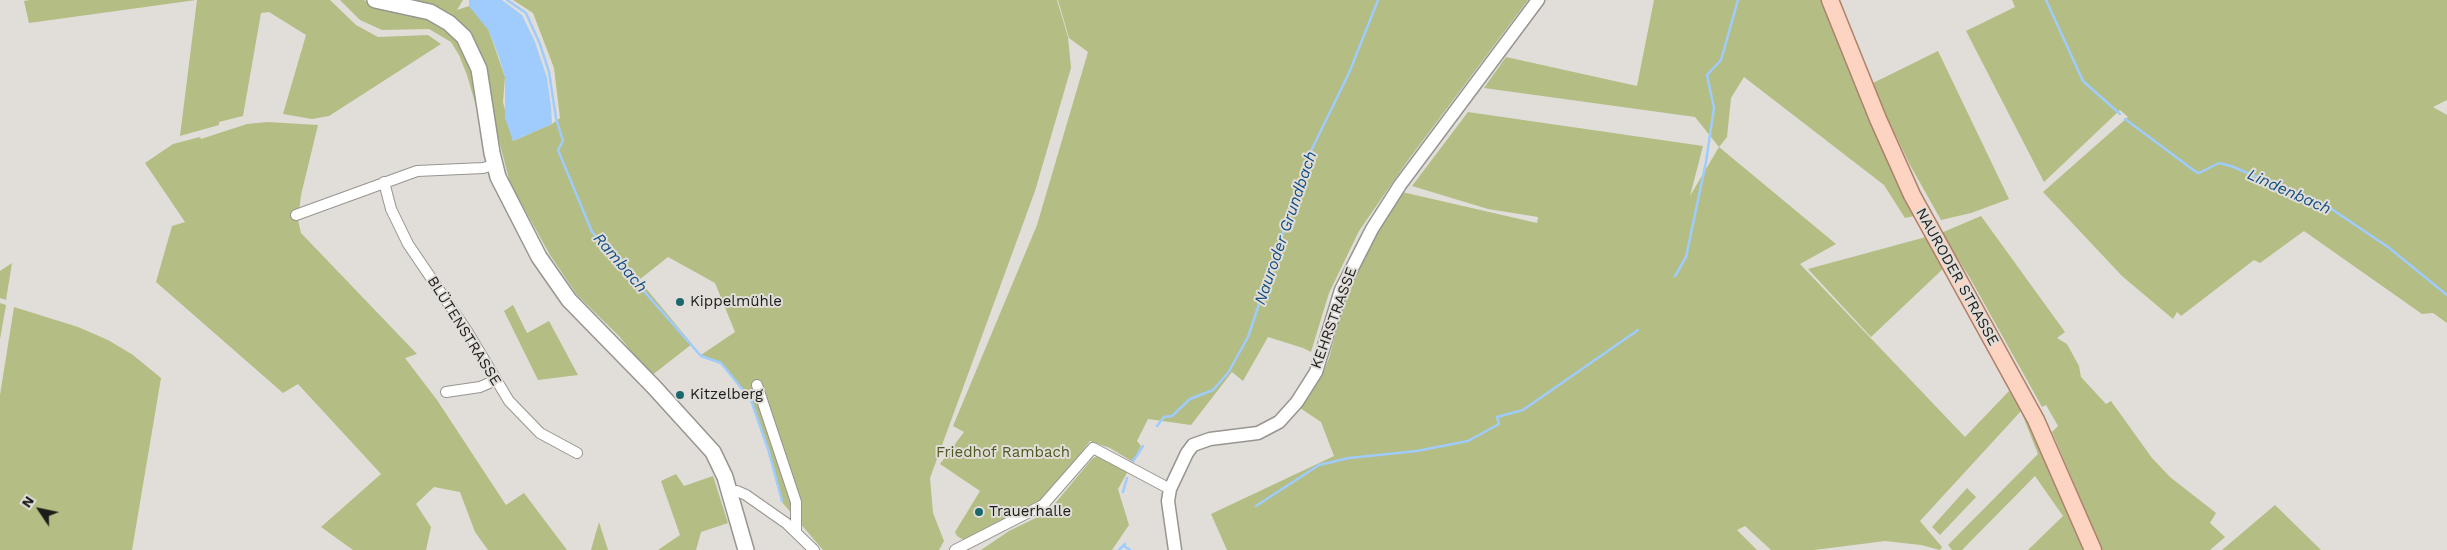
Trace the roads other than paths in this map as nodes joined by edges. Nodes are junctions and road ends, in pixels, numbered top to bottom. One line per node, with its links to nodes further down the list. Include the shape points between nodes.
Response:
1 (375, 0): 4 (main road, via 430,12 449,22 464,37 479,69)
2 (1538, 0): 11 (street, KEHRSTRASSE, via 1400,185 1372,229 1341,290 1316,372 1297,402 1279,422 1258,433 1210,439 1193,445)
3 (1830, 0): 18 (main road, NAURODER STRASSE, via 1909,187 2036,420)
4 (494, 166): 5 (street, via 429,169); 12 (main road, via 526,234 559,288 713,452)
5 (384, 182): 6 (street); 7 (street, BLÜTENSTRASSE, via 391,210 408,244)
6 (296, 215)
7 (496, 380): 9 (street, via 480,387); 10 (street, BLÜTENSTRASSE, via 529,424 552,442)
8 (757, 385): 13 (street, via 796,502)
9 (446, 392)
10 (577, 454)
11 (1170, 489): 16 (street, via 1093,448 1043,505); 17 (street, KEHRSTRASSE, via 1168,513)
12 (729, 491): 13 (street, via 746,495); 14 (main road)
13 (796, 532): 15 (street)
14 (746, 550)
15 (814, 550)
16 (955, 550)
17 (1175, 550)
18 (2093, 550)

